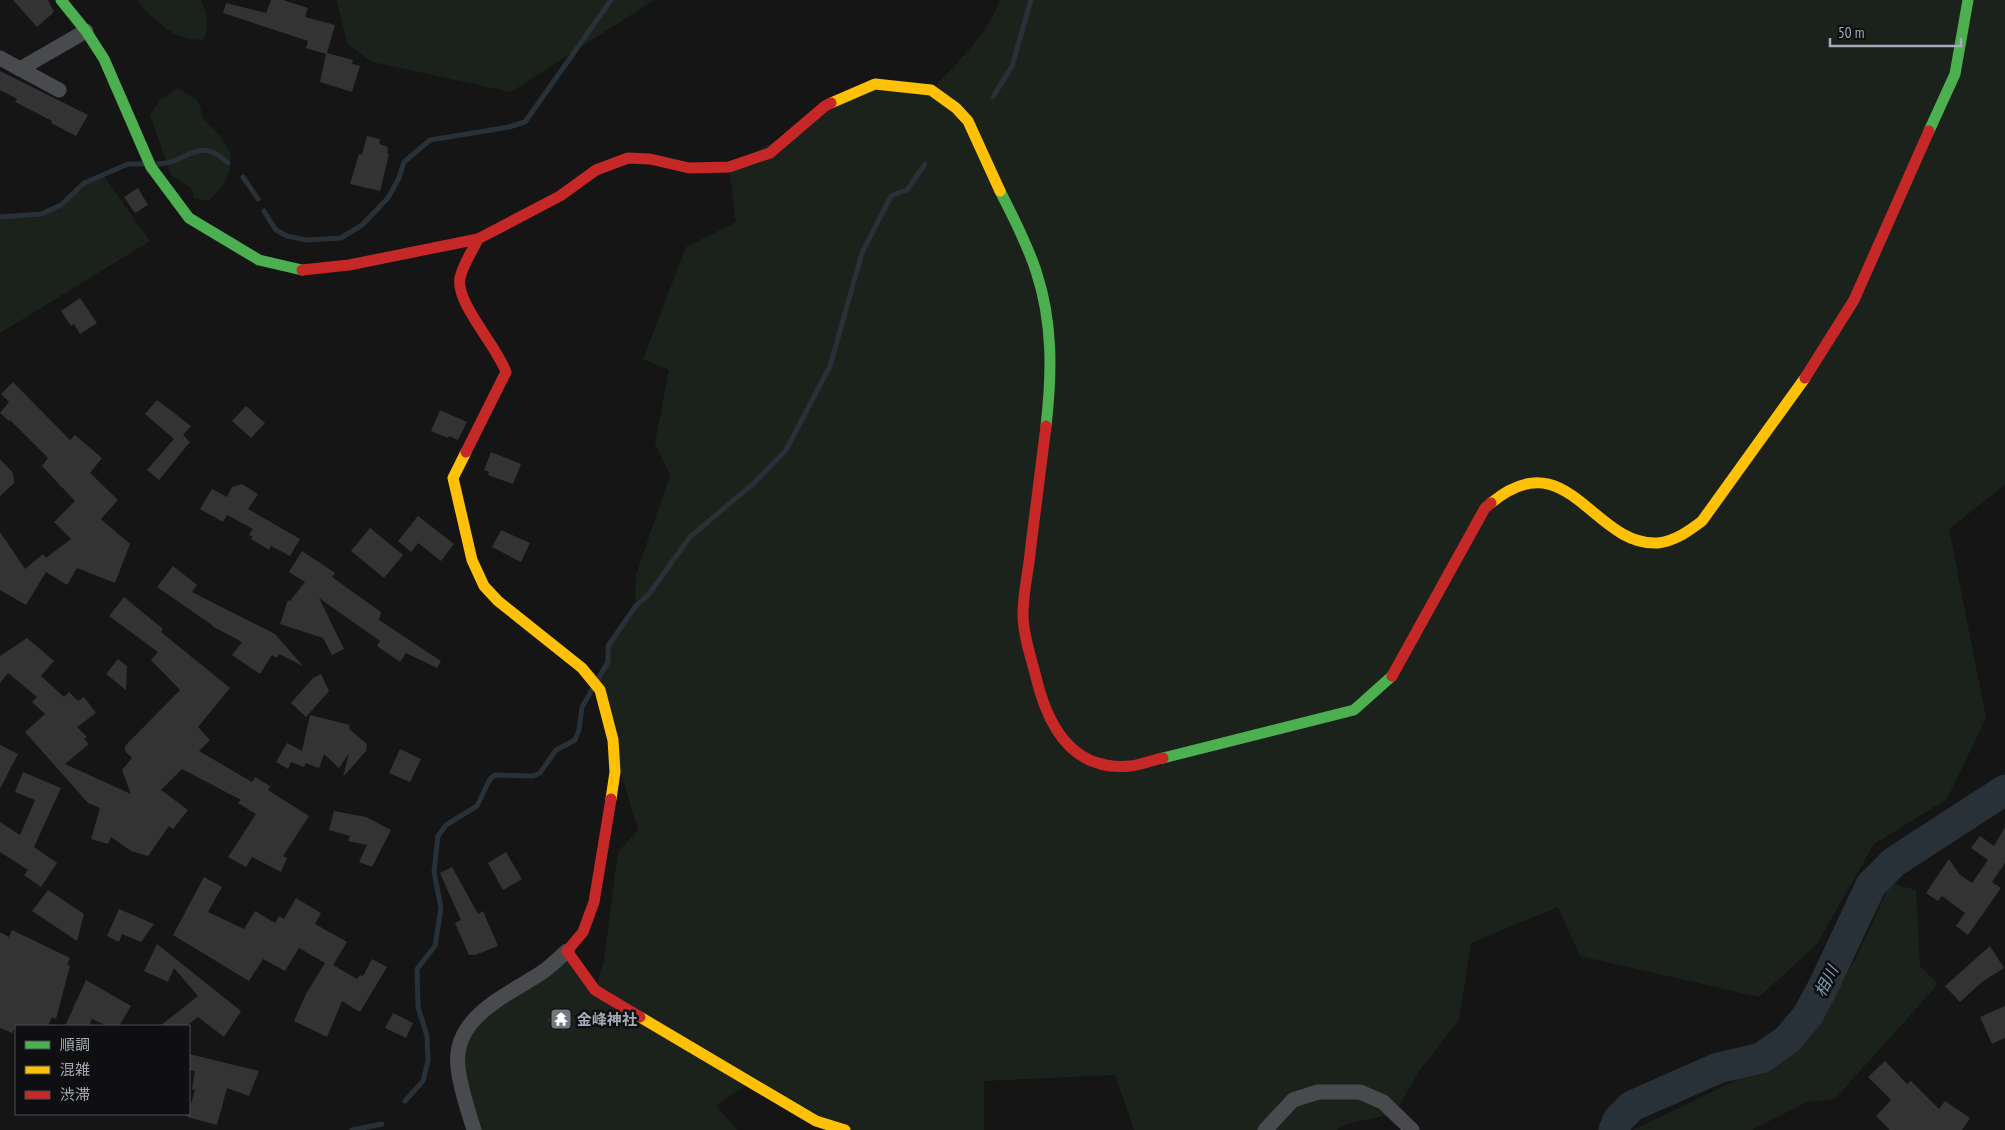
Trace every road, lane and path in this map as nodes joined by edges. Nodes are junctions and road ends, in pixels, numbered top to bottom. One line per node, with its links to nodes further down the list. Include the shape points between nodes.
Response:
1 (61, 0): 3 (street)
2 (1968, 0): 7 (street, via 1955,74 1854,300 1818,360 1698,525 1670,540 1642,542 1615,530 1562,488 1532,484 1511,488 1485,508 1390,680 1360,706 1130,766 1102,765 1082,756 1061,739 1043,705 1025,634 1023,613 1051,382 1052,347 1048,315 1030,254 968,121 945,98 931,90 916,87 875,84 825,106 770,153 729,168 689,168 650,159 628,158 596,170 560,196)
3 (86, 31): 5 (street); 7 (street, via 104,59 149,162 189,218 259,260 306,271)
4 (0, 58): 5 (street)
5 (20, 69): 6 (street)
6 (59, 90)
7 (478, 239): 8 (street, via 460,280 460,295 503,358 506,372 453,478 472,560 484,586 498,601 582,668 600,690 613,740 615,772 594,902 583,932)
8 (567, 951): 9 (street, via 545,970 489,1005 466,1030 457,1066); 10 (street, via 595,990 816,1121)
9 (474, 1130)
10 (845, 1130)
11 (1265, 1130): 12 (street, via 1293,1100 1318,1092 1360,1092 1383,1102)
12 (1412, 1130)

